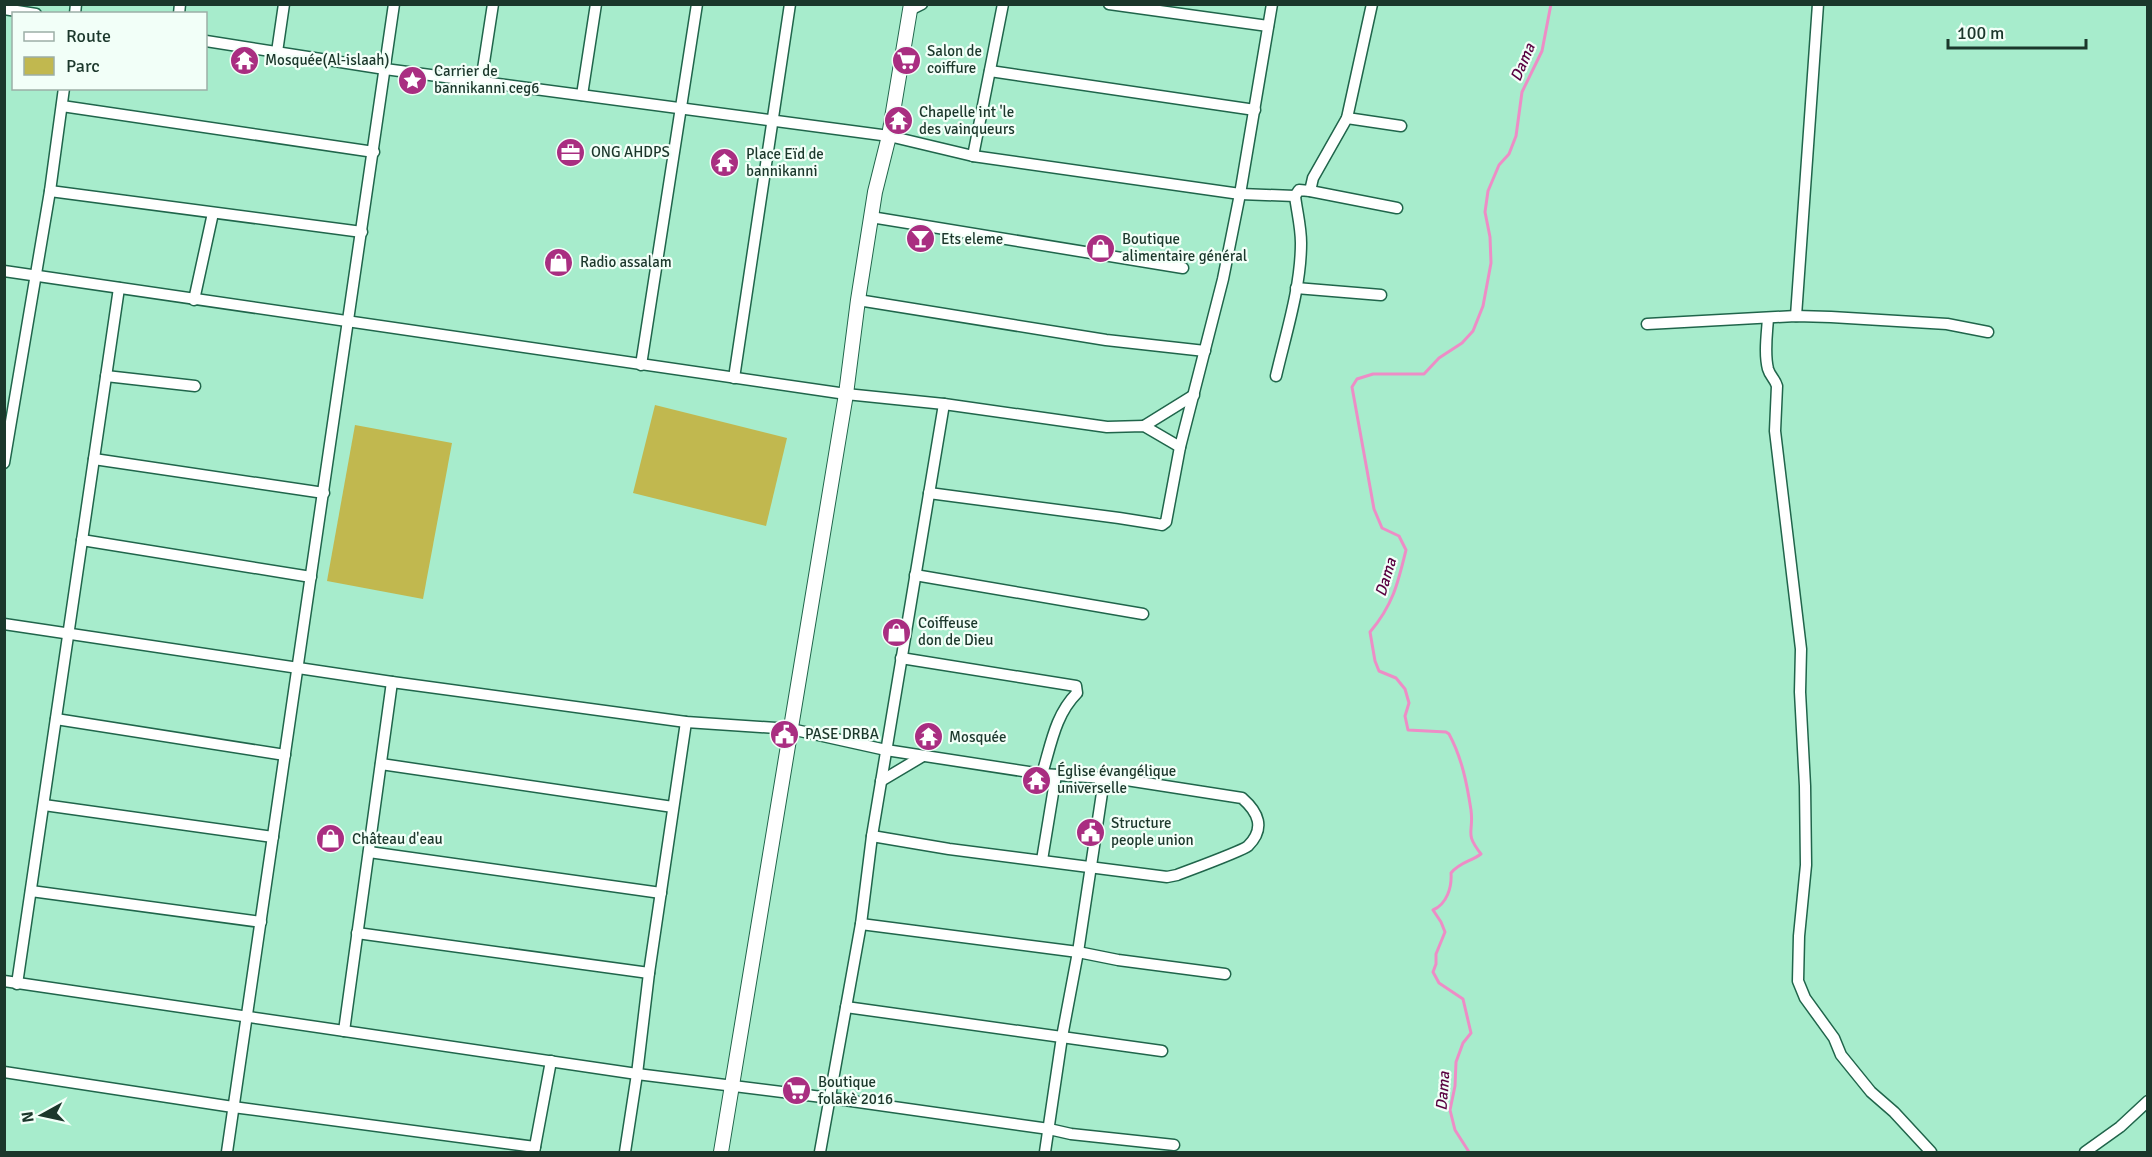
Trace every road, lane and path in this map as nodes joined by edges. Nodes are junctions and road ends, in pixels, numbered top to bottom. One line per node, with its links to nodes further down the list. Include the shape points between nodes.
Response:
1 (284, 4): 17 (street)
2 (394, 4): 18 (street)
3 (493, 4): 20 (street)
4 (596, 4): 22 (street)
5 (698, 4): 24 (street)
6 (790, 4): 27 (street)
7 (1003, 4): 19 (street)
8 (1109, 4): 15 (street)
9 (1272, 4): 15 (street)
10 (1372, 4): 26 (street)
11 (1818, 4): 48 (street)
12 (914, 6): 29 (street)
13 (4, 9): 14 (street)
14 (23, 12)
15 (1269, 26): 25 (street)
16 (207, 40): 17 (street)
17 (277, 52): 18 (street)
18 (386, 69): 20 (street); 30 (street)
19 (990, 70): 25 (street); 31 (street)
20 (481, 82): 22 (street)
21 (64, 90): 23 (street)
22 (582, 95): 24 (street)
23 (62, 106): 30 (street); 32 (street)
24 (681, 109): 27 (street); 54 (street)
25 (1255, 110): 34 (street)
26 (1347, 118): 28 (street); 33 (street, via 1313,178)
27 (772, 121): 29 (street); 57 (street)
28 (1401, 126)
29 (889, 136): 31 (street); 38 (street)
30 (374, 152): 39 (street)
31 (974, 156): 34 (street)
32 (50, 191): 37 (street); 42 (street)
33 (1310, 191): 35 (street, via 1299,190); 36 (street)
34 (1240, 195): 35 (street); 53 (street)
35 (1294, 196): 44 (street, via 1301,245)
36 (1397, 208)
37 (213, 213): 39 (street); 46 (street)
38 (871, 217): 40 (street); 47 (street)
39 (362, 232): 50 (street)
40 (1183, 268)
41 (4, 271): 42 (street)
42 (35, 276): 43 (street); 65 (street)
43 (119, 288): 46 (street); 55 (street)
44 (1296, 288): 45 (street); 56 (street)
45 (1381, 295)
46 (194, 300): 50 (street)
47 (858, 300): 53 (street, via 1106,340); 59 (street)
48 (1796, 316): 49 (street); 52 (street, via 1947,324)
49 (1768, 318): 51 (street); 125 (street, via 1767,360 1777,386 1775,431 1801,649 1806,865 1798,981 1841,1054 1871,1092)
50 (349, 323): 54 (street); 66 (street)
51 (1647, 324)
52 (1988, 332)
53 (1204, 351): 60 (street)
54 (641, 365): 57 (street)
55 (106, 376): 58 (street); 64 (street)
56 (1276, 376)
57 (734, 378): 59 (street)
58 (195, 386)
59 (846, 394): 61 (street); 79 (street)
60 (1194, 395): 62 (street); 63 (street)
61 (944, 404): 62 (street, via 1107,427); 67 (street)
62 (1144, 426): 63 (street)
63 (1180, 447): 67 (street, via 1166,522 1162,525)
64 (94, 459): 66 (street); 68 (street)
65 (4, 463)
66 (324, 493): 70 (street)
67 (929, 493): 69 (street)
68 (82, 540): 70 (street); 73 (street)
69 (915, 575): 71 (street); 74 (street)
70 (311, 578): 75 (street)
71 (1143, 614)
72 (4, 624): 73 (street)
73 (68, 634): 75 (street); 77 (street)
74 (901, 658): 80 (street); 84 (street, via 1076,686 1077,693 1058,721)
75 (298, 668): 76 (street); 81 (street)
76 (392, 682): 78 (street); 83 (street)
77 (56, 718): 81 (street); 88 (street)
78 (686, 722): 79 (street); 89 (street)
79 (791, 729): 80 (street); 113 (street)
80 (886, 750): 82 (street); 87 (street)
81 (285, 755): 91 (street)
82 (923, 756): 84 (street); 87 (street)
83 (381, 764): 89 (street); 92 (street)
84 (1042, 774): 85 (street)
85 (1056, 775): 86 (street); 93 (street)
86 (1099, 778): 94 (street, via 1102,793); 94 (street, via 1242,798 1253,808 1258,830 1247,847 1178,875)
87 (881, 781): 90 (street)
88 (44, 805): 91 (street); 95 (street)
89 (673, 807): 96 (street)
90 (872, 836): 93 (street); 98 (street)
91 (273, 837): 97 (street)
92 (369, 852): 96 (street); 99 (street)
93 (1042, 860): 94 (street)
94 (1090, 867): 100 (street)
95 (31, 891): 97 (street); 104 (street)
96 (660, 893): 101 (street)
97 (261, 922): 106 (street)
98 (861, 924): 100 (street); 105 (street)
99 (357, 933): 101 (street); 107 (street)
100 (1078, 952): 102 (street); 108 (street)
101 (648, 973): 112 (street)
102 (1225, 974)
103 (4, 981): 104 (street)
104 (17, 984): 106 (street)
105 (846, 1007): 108 (street); 114 (street)
106 (246, 1018): 107 (street); 116 (street)
107 (344, 1031): 110 (street)
108 (1062, 1037): 109 (street); 117 (street)
109 (1162, 1051)
110 (550, 1061): 112 (street); 119 (street)
111 (4, 1072): 116 (street)
112 (637, 1074): 113 (street); 121 (street)
113 (733, 1087): 114 (street); 122 (street)
114 (830, 1098): 117 (street); 123 (street)
115 (2148, 1101): 126 (street)
116 (233, 1107): 119 (street); 120 (street)
117 (1049, 1129): 118 (street); 124 (street)
118 (1174, 1145)
119 (534, 1150)
120 (227, 1152)
121 (625, 1152)
122 (721, 1152)
123 (820, 1152)
124 (1045, 1152)
125 (1931, 1152)
126 (2085, 1152)

